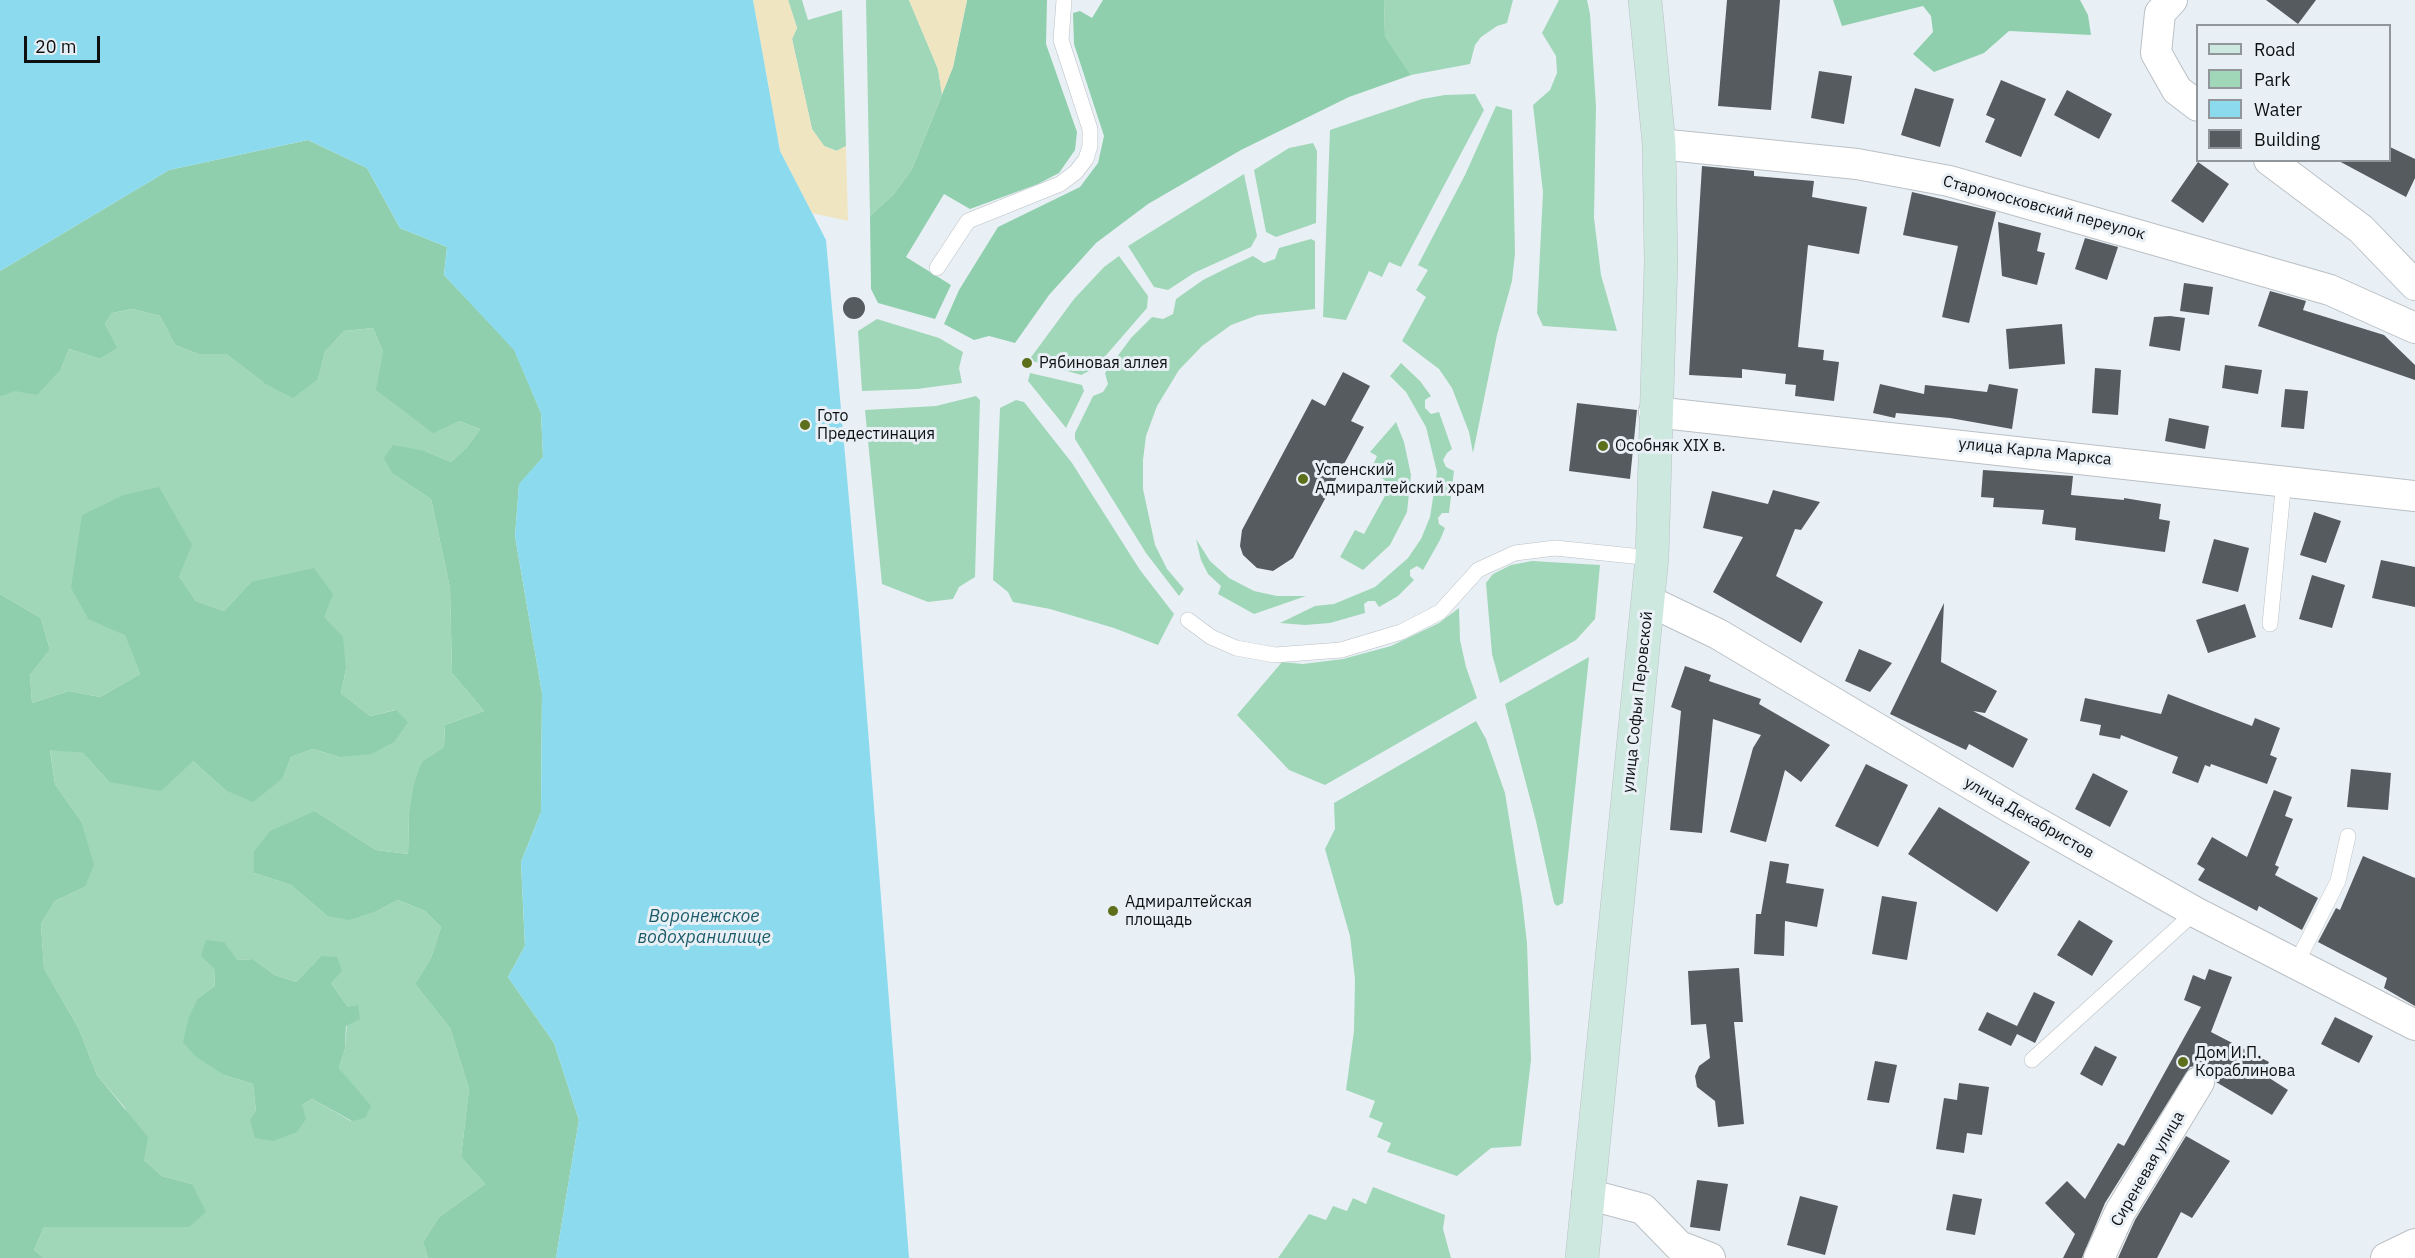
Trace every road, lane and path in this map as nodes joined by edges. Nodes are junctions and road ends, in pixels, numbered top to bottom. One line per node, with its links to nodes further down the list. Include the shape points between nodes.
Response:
1 (1064, 0): 7 (lane, via 1061,40 1090,129 1086,159 1060,184 968,221)
2 (1645, 0): 5 (main road, улица Софьи Перовской)
3 (2166, 6): 4 (street, via 2156,53 2177,90)
4 (2196, 104)
5 (1659, 144): 9 (street, Старомосковский переулок, via 1857,164 1949,181 2330,290); 10 (main road, улица Софьи Перовской, via 1661,262)
6 (2272, 162): 8 (street, via 2361,229)
7 (937, 268)
8 (2415, 285)
9 (2415, 328)
10 (1654, 412): 11 (street, улица Карла Маркса); 13 (main road, улица Софьи Перовской)
11 (2284, 480): 12 (street, улица Карла Маркса); 16 (lane)
12 (2415, 496)
13 (1652, 558): 14 (main road, улица Софьи Перовской); 15 (lane, via 1555,548 1515,553 1478,570 1440,612 1401,632 1341,650 1275,655 1236,648 1211,637)
14 (1648, 601): 18 (street, улица Декабристов, via 1718,634); 23 (main road, улица Софьи Перовской)
15 (1188, 620)
16 (2270, 624)
17 (2348, 836): 19 (lane, via 2338,881)
18 (2194, 912): 19 (street, улица Декабристов); 21 (lane)
19 (2296, 964): 20 (street, улица Декабристов)
20 (2415, 1025)
21 (2032, 1060)
22 (2199, 1082): 27 (street, Сиреневая улица, via 2120,1212)
23 (1587, 1194): 25 (main road, улица Софьи Перовской); 26 (street, via 1643,1209 1679,1245)
24 (2415, 1244): 28 (street)
25 (1582, 1258)
26 (1710, 1258)
27 (2099, 1258)
28 (2386, 1258)

